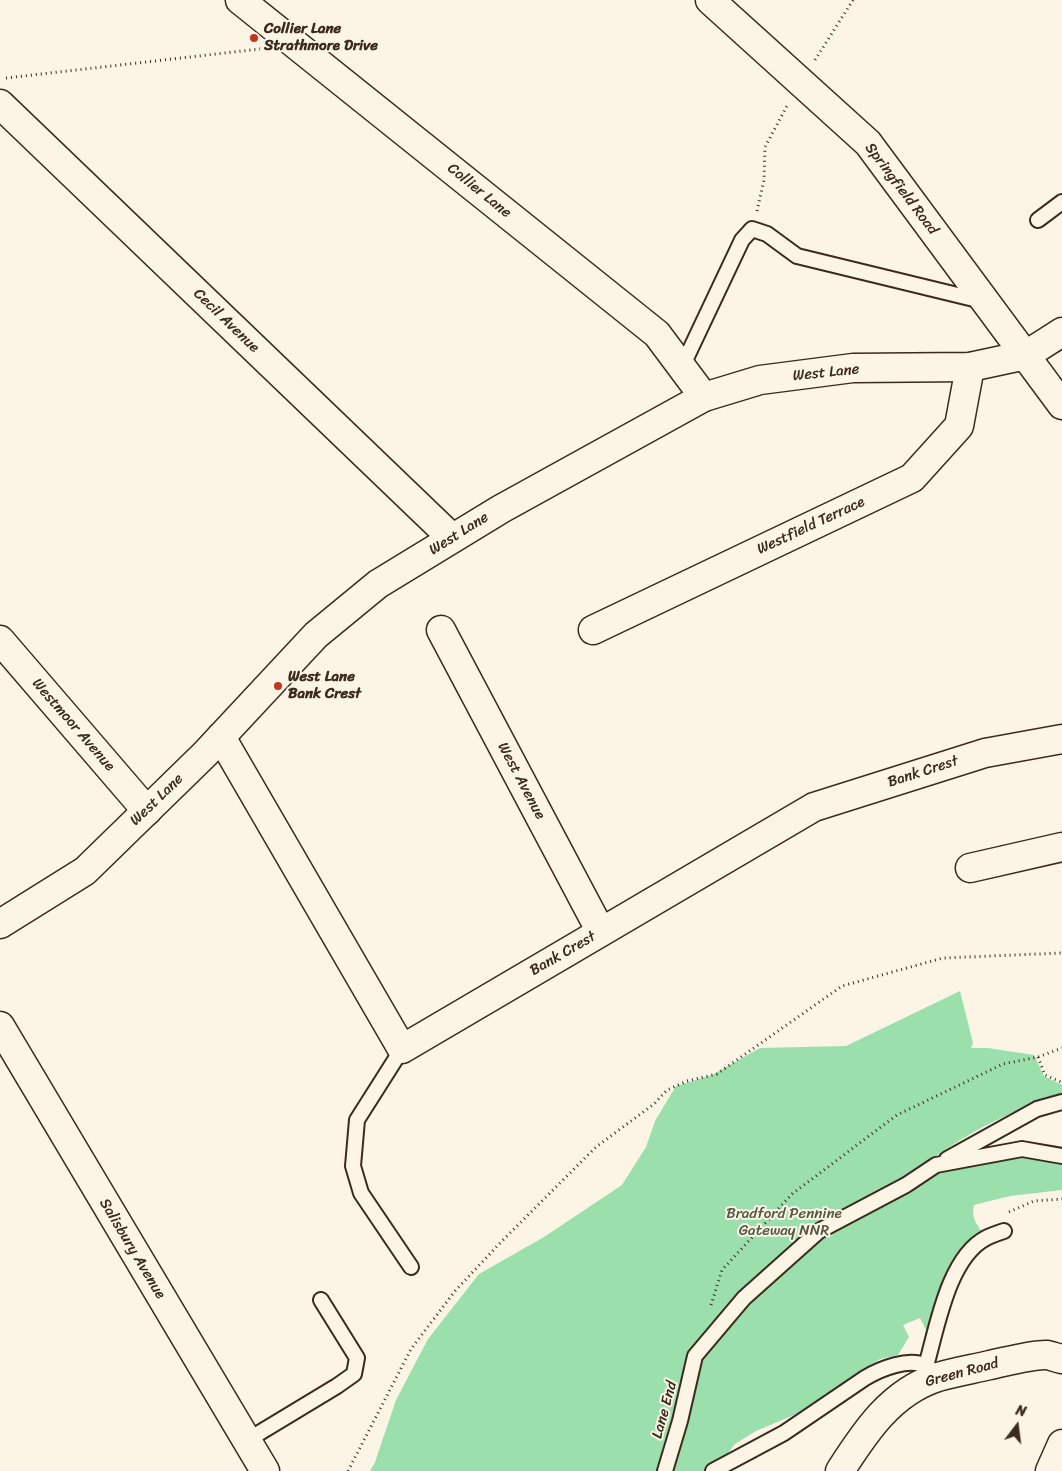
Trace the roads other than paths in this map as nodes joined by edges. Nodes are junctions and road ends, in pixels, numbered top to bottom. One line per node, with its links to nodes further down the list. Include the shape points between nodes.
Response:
1 (240, 0): 9 (street, Collier Lane, via 657,334)
2 (710, 0): 6 (street, Springfield Road, via 868,143)
3 (0, 104): 13 (street, Cecil Avenue)
4 (1062, 202): 5 (lane)
5 (1038, 220)
6 (985, 301): 8 (street, Springfield Road); 9 (lane, via 797,256 767,234 752,229 742,240)
7 (1062, 332): 8 (street)
8 (1026, 355): 10 (street, West Lane); 12 (street, Springfield Road)
9 (682, 367): 11 (street, Collier Lane)
10 (970, 367): 11 (street, West Lane, via 853,368 760,380); 15 (street, Westfield Terrace, via 959,426 912,478)
11 (704, 397): 13 (street, West Lane)
12 (1062, 405)
13 (452, 538): 17 (street, West Lane, via 378,584 316,635)
14 (441, 630): 23 (street, West Avenue)
15 (593, 630)
16 (0, 640): 19 (street, Westmoor Avenue)
17 (220, 737): 19 (street, West Lane); 25 (street)
18 (1062, 739): 23 (street, Bank Crest, via 985,753 814,807)
19 (147, 810): 22 (street, West Lane, via 85,871)
20 (1062, 847): 21 (street)
21 (970, 868)
22 (0, 924)
23 (601, 932): 25 (street, Bank Crest)
24 (0, 1026): 34 (street, Salisbury Avenue)
25 (402, 1049): 30 (lane, via 357,1120 352,1166 361,1193)
26 (1062, 1102): 28 (lane, via 1037,1109)
27 (1062, 1156): 28 (lane, via 1022,1149)
28 (936, 1165): 37 (lane, Lane End, via 906,1185 819,1231 744,1298 695,1356)
29 (1004, 1231): 33 (lane, via 985,1238 972,1248 953,1276 944,1300)
30 (411, 1267)
31 (321, 1300): 34 (lane, via 357,1358 354,1374)
32 (1062, 1359): 33 (street, Green Road, via 1046,1355)
33 (932, 1371): 38 (lane, via 903,1364 878,1370 784,1433); 39 (street, Green Road, via 922,1383 885,1410)
34 (246, 1441): 36 (street, Salisbury Avenue)
35 (1062, 1444): 40 (street)
36 (265, 1471)
37 (665, 1471)
38 (714, 1471)
39 (840, 1471)
40 (1050, 1471)

